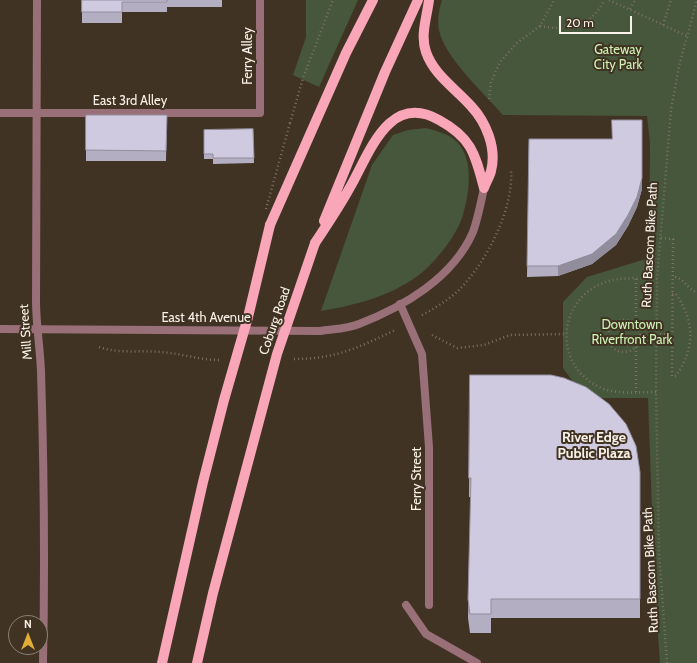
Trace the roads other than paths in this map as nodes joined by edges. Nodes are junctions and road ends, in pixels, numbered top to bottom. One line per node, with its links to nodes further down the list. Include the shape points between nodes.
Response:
1 (37, 0): 7 (street, Mill Street)
2 (260, 0): 8 (street, Ferry Alley)
3 (373, 0): 17 (main road, Coburg Road, bridge, via 346,53 270,225 205,475)
4 (418, 0): 10 (main road, Coburg Road, via 361,128)
5 (429, 0): 9 (main road, via 424,35 426,52 439,74 471,106 485,126 490,139 491,171)
6 (0, 113): 7 (street, East 3rd Alley)
7 (37, 113): 8 (street, East 3rd Alley); 12 (street, Mill Street)
8 (260, 113)
9 (484, 188): 10 (main road, via 474,151 454,128 430,115 414,113 398,117 376,138 349,189); 11 (street, East 4th Avenue, via 472,232 462,250 446,271 426,288)
10 (315, 243): 18 (main road, Coburg Road, bridge, via 277,354 213,593)
11 (400, 304): 12 (street, East 4th Avenue, via 358,325 320,331); 15 (street, Ferry Street, via 422,354 429,447)
12 (36, 328): 13 (street, East 4th Avenue); 16 (street, Mill Street, via 41,368 45,544)
13 (0, 329)
14 (406, 605): 19 (street, via 426,634)
15 (429, 605)
16 (43, 663)
17 (162, 663)
18 (197, 663)
19 (477, 663)

